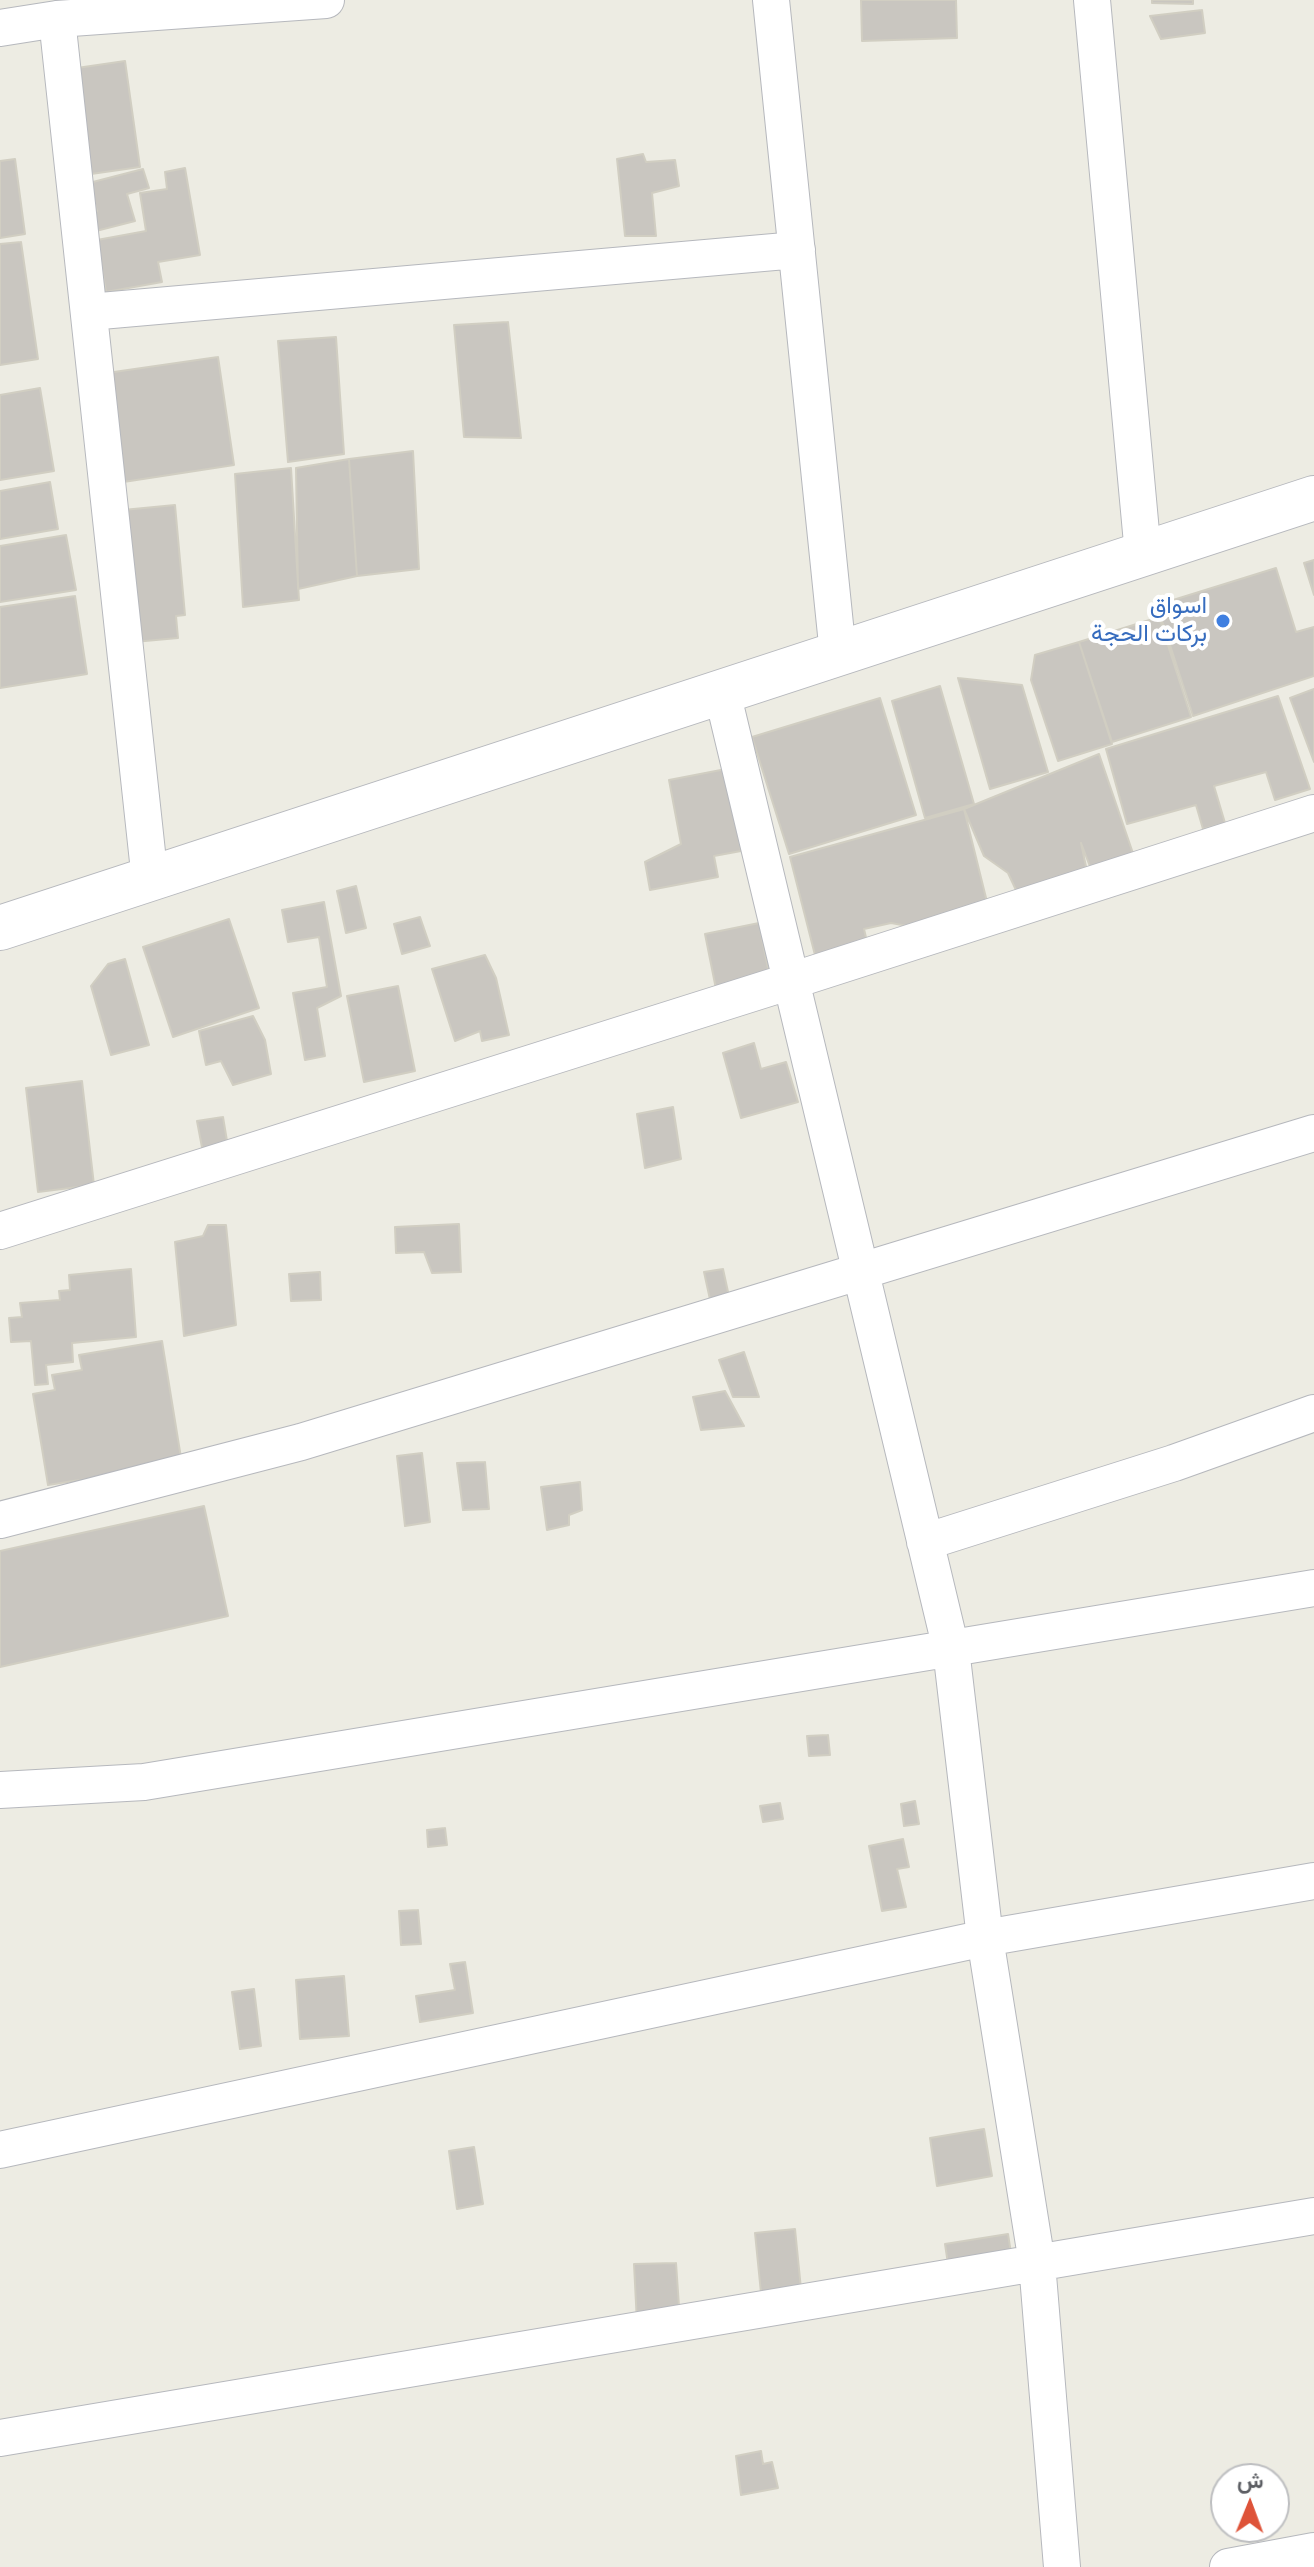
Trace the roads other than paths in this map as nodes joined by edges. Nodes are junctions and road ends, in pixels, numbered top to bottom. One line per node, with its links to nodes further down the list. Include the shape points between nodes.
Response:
1 (326, 0): 4 (street)
2 (771, 0): 7 (street)
3 (1092, 0): 10 (street)
4 (142, 6): 5 (street)
5 (57, 19): 6 (street); 8 (street)
6 (0, 28)
7 (797, 250): 8 (street); 11 (street)
8 (89, 312): 14 (street)
9 (1314, 498): 10 (street)
10 (1143, 554): 11 (street)
11 (838, 654): 12 (street)
12 (722, 692): 14 (street); 16 (street)
13 (1314, 813): 16 (street)
14 (150, 880): 15 (street)
15 (0, 928)
16 (791, 981): 18 (street); 19 (street)
17 (1314, 1133): 19 (street)
18 (0, 1231)
19 (860, 1271): 21 (street, via 301,1442); 22 (street)
20 (1314, 1413): 22 (street)
21 (0, 1520)
22 (925, 1542): 24 (street)
23 (1314, 1588): 24 (street)
24 (951, 1649): 25 (street, via 144,1782); 27 (street)
25 (0, 1790)
26 (1314, 1881): 27 (street)
27 (985, 1938): 28 (street); 30 (street)
28 (0, 2150)
29 (1314, 2216): 30 (street)
30 (1037, 2263): 31 (street); 33 (street)
31 (0, 2438)
32 (1314, 2551): 34 (street)
33 (1062, 2567)
34 (1228, 2567)

